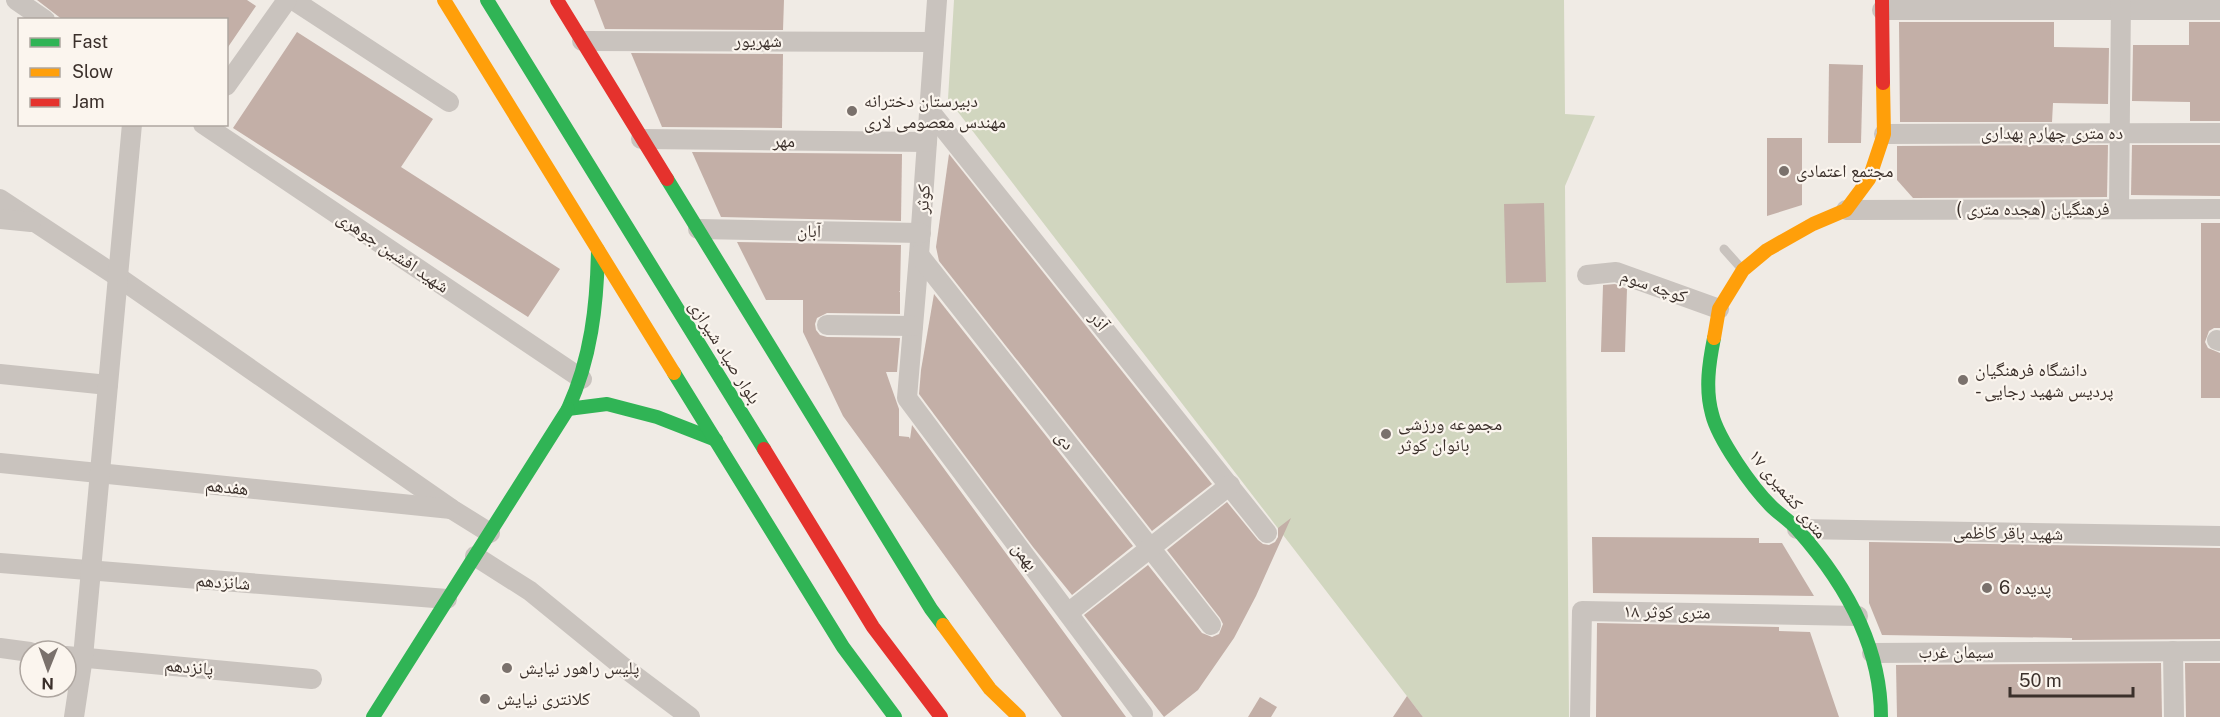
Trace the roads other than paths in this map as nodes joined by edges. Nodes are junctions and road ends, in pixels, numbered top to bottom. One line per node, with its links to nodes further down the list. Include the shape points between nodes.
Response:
1 (16, 0): 11 (street)
2 (287, 0): 14 (street)
3 (293, 0): 15 (street)
4 (444, 0): 33 (street)
5 (487, 0): 77 (street, بلوار صیاد شیرازی, via 873,627)
6 (557, 0): 12 (street)
7 (937, 0): 13 (street, کوثر)
8 (1882, 5): 9 (street); 21 (street)
9 (2121, 5): 10 (street); 19 (street)
10 (2220, 10)
11 (42, 18)
12 (582, 41): 13 (street, شهریور); 22 (street)
13 (934, 42): 16 (street, کوثر)
14 (228, 83)
15 (449, 102)
16 (930, 110): 23 (street, کوثر); 49 (street, آذر)
17 (132, 126): 37 (street)
18 (207, 126): 42 (street, شهید افشین جوهری)
19 (2120, 133): 20 (street, ده متری چهارم بهداری); 21 (street, ده متری چهارم بهداری); 25 (street)
20 (2220, 133)
21 (1884, 134): 27 (street, via 1869,179)
22 (641, 139): 23 (street, مهر); 30 (street)
23 (927, 142): 31 (street, کوثر)
24 (0, 199): 29 (street)
25 (2119, 209): 26 (street, فرهنگیان (هجده متری )); 27 (street, فرهنگیان (هجده متری ))
26 (2220, 209)
27 (1846, 210): 35 (street, ۱۷ متری کشمیری, via 1767,250)
28 (0, 219): 29 (street)
29 (34, 222): 37 (street)
30 (698, 229): 31 (street, آبان); 78 (street, via 931,609 990,689)
31 (921, 233): 34 (street, کوثر)
32 (1724, 249): 35 (lane)
33 (598, 250): 42 (street, via 597,304); 46 (street)
34 (920, 255): 40 (street, کوثر); 55 (street, دی)
35 (1743, 270): 38 (street, ۱۷ متری کشمیری)
36 (1587, 275): 38 (street, کوچه سوم, via 1616,272)
37 (117, 277): 43 (street); 50 (street)
38 (1719, 309): 51 (street, ۱۷ متری کشمیری, via 1708,371 1712,415 1734,459 1770,505)
39 (827, 325): 40 (street)
40 (913, 326): 44 (street, کوثر)
41 (0, 374): 43 (street)
42 (582, 379): 45 (street)
43 (108, 385): 48 (street)
44 (907, 398): 60 (street, بهمن)
45 (568, 409): 46 (street, via 607,404 657,417); 52 (street)
46 (716, 440): 76 (street, via 843,647)
47 (0, 463): 48 (street, هفدهم)
48 (101, 474): 50 (street, هفدهم); 58 (street)
49 (1230, 485): 53 (street, آذر); 55 (street)
50 (453, 510): 52 (street)
51 (1797, 530): 54 (street, شهید باقر کاظمی); 61 (street, ۱۷ متری کشمیری, via 1839,582)
52 (490, 532): 56 (street)
53 (1267, 533)
54 (2220, 536)
55 (1150, 548): 60 (street); 62 (street, دی)
56 (475, 556): 59 (street); 75 (street, via 530,591)
57 (0, 563): 58 (street, شانزدهم)
58 (91, 572): 59 (street, شانزدهم); 63 (street)
59 (447, 599): 74 (street)
60 (1068, 613): 72 (street, بهمن)
61 (1858, 616): 68 (street, ۱۷ متری کشمیری); 79 (street, ۱۸ متری کوثر, via 1582,611)
62 (1211, 626)
63 (78, 641)
64 (0, 648): 65 (street)
65 (18, 650)
66 (2173, 651): 67 (street, سیمان غرب); 68 (street, سیمان غرب); 81 (street)
67 (2220, 651)
68 (1872, 653): 80 (street, ۱۷ متری کشمیری, via 1881,694)
69 (78, 657): 70 (street, پانزدهم)
70 (312, 679)
71 (74, 699): 73 (street)
72 (1143, 714)
73 (74, 717)
74 (373, 717)
75 (690, 717)
76 (895, 717)
77 (941, 717)
78 (1019, 717)
79 (1580, 717)
80 (1881, 717)
81 (2174, 717)

